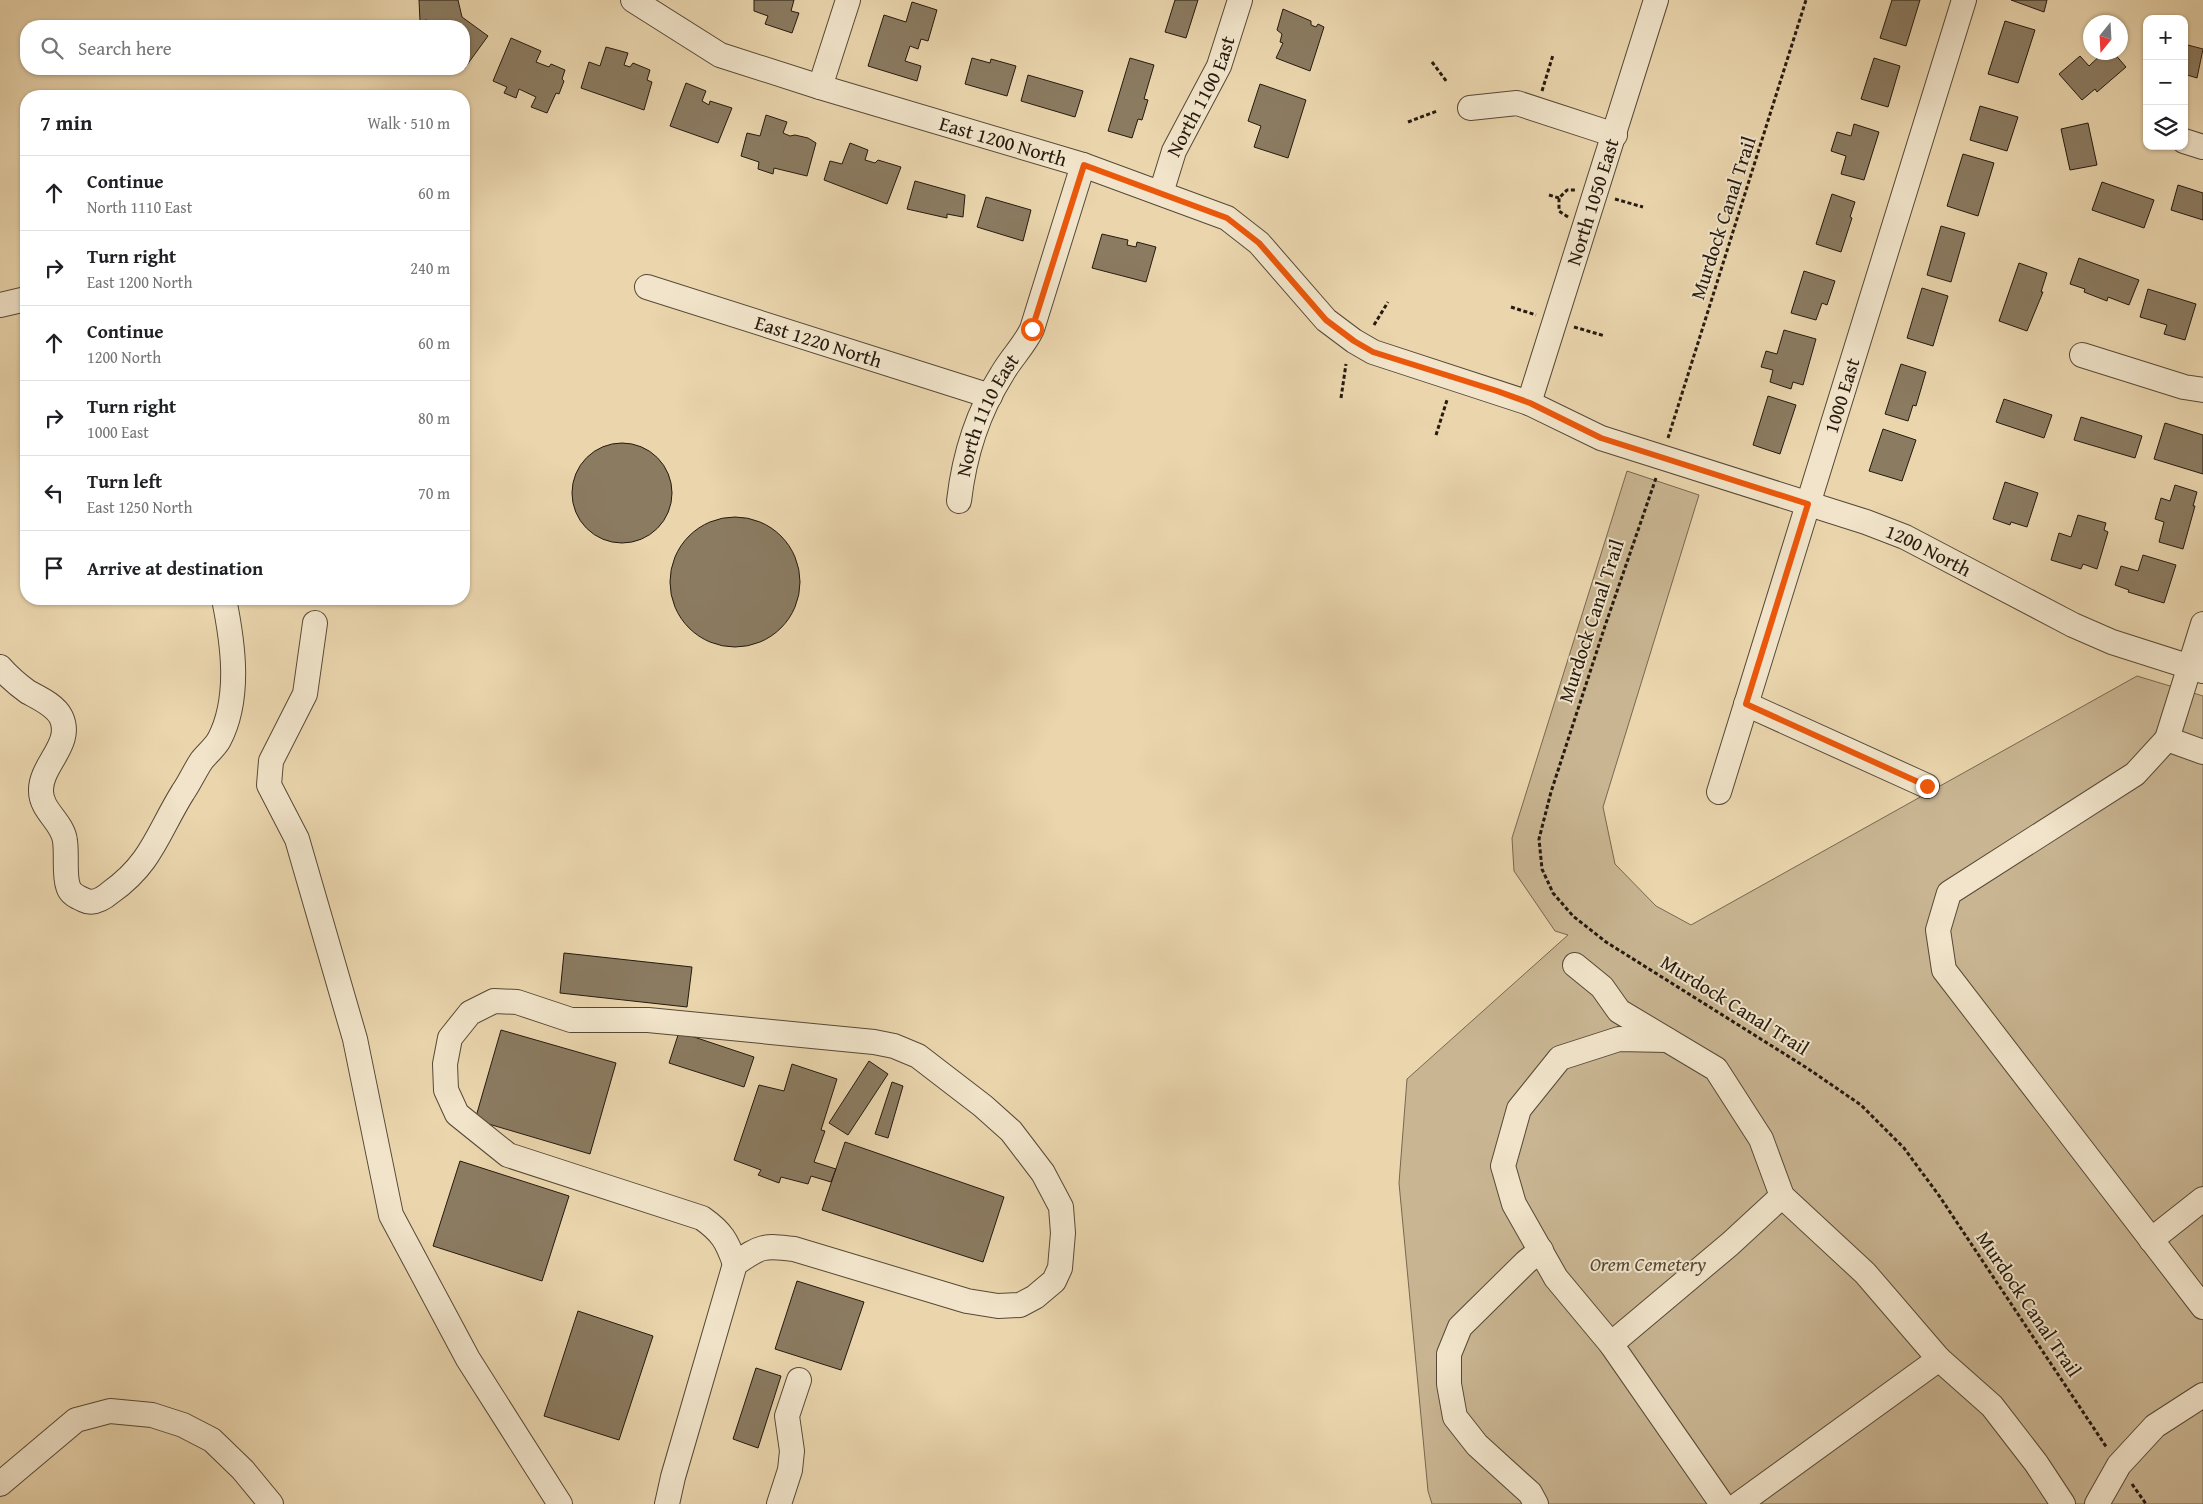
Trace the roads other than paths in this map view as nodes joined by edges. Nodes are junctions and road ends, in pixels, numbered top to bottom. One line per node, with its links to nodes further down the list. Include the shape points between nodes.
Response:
1 (633, 0): 6 (street, East 1200 North, via 720,55)
2 (848, 0): 6 (street)
3 (1240, 0): 12 (street, North 1100 East, via 1219,66 1174,150)
4 (1656, 0): 8 (street, North 1050 East)
5 (1964, 0): 22 (street, 1000 East)
6 (820, 87): 11 (street, East 1200 North)
7 (1470, 108): 8 (street, via 1517,103)
8 (1615, 135): 19 (street, North 1050 East)
9 (2188, 142): 10 (street)
10 (2203, 147)
11 (1084, 165): 12 (street, East 1200 North); 18 (street, North 1110 East, via 1032,329)
12 (1161, 193): 19 (street, East 1200 North, via 1227,218 1242,228 1277,261 1326,320 1354,341 1390,358)
13 (647, 287): 18 (street, East 1220 North)
14 (20, 301): 15 (street)
15 (0, 305)
16 (2082, 355): 17 (street)
17 (2203, 390)
18 (990, 396): 21 (street, North 1110 East, via 967,452)
19 (1530, 403): 20 (street, East 1200 North, via 1601,438)
20 (1656, 449): 22 (street, 1200 North)
21 (959, 501)
22 (1808, 504): 27 (street, 1200 North, via 1905,537 2072,625 2112,642); 28 (street, 1000 East)
23 (225, 605): 26 (street, via 232,673 232,696 226,725 177,802 149,855 132,876 97,901 88,902 73,894 67,885 65,838 44,804 40,791 45,773 63,739 61,717 52,706 21,686)
24 (315, 623): 47 (street, via 304,694 271,761 269,785 297,840 355,1039 391,1214 468,1359)
25 (2203, 624): 27 (street)
26 (0, 667)
27 (2197, 669): 29 (street)
28 (1746, 704): 31 (street); 32 (street, 1000 East)
29 (2167, 739): 30 (street); 37 (street, via 2135,774 1950,893 1938,930 1944,970)
30 (2203, 752)
31 (1927, 786)
32 (1718, 792)
33 (1576, 965): 34 (street, via 1602,987 1619,1011)
34 (1668, 1040): 35 (street, via 1716,1069 1762,1139); 38 (street, via 1619,1039 1560,1058 1519,1109 1503,1166 1514,1204)
35 (1782, 1196): 41 (street); 42 (street, via 1865,1273)
36 (2203, 1199): 37 (street)
37 (2151, 1240): 40 (street)
38 (1541, 1250): 41 (street, via 1556,1278); 50 (street, via 1460,1327 1449,1354 1449,1384 1455,1417 1477,1445 1530,1493)
39 (735, 1264): 39 (street, via 728,1243 718,1229 702,1218 508,1155 457,1114 446,1090 445,1064 450,1038 470,1013 494,1001 517,1002 572,1020 648,1020 894,1046 918,1056 1011,1131 1043,1173 1061,1208 1060,1268 1054,1281 1020,1305 998,1306 968,1301 794,1249 772,1246 754,1250); 48 (street, via 672,1477)
40 (2203, 1307)
41 (1611, 1344): 51 (street)
42 (1939, 1359): 52 (street); 53 (street, via 1992,1406)
43 (799, 1380): 49 (street, via 786,1416 792,1451 790,1470)
44 (2203, 1395): 54 (street, via 2156,1426 2119,1465)
45 (0, 1484): 46 (street, via 76,1420 110,1411 152,1415 183,1425 212,1440)
46 (271, 1504)
47 (560, 1504)
48 (667, 1504)
49 (779, 1504)
50 (1536, 1504)
51 (1722, 1504)
52 (1739, 1504)
53 (2064, 1504)
54 (2097, 1504)

